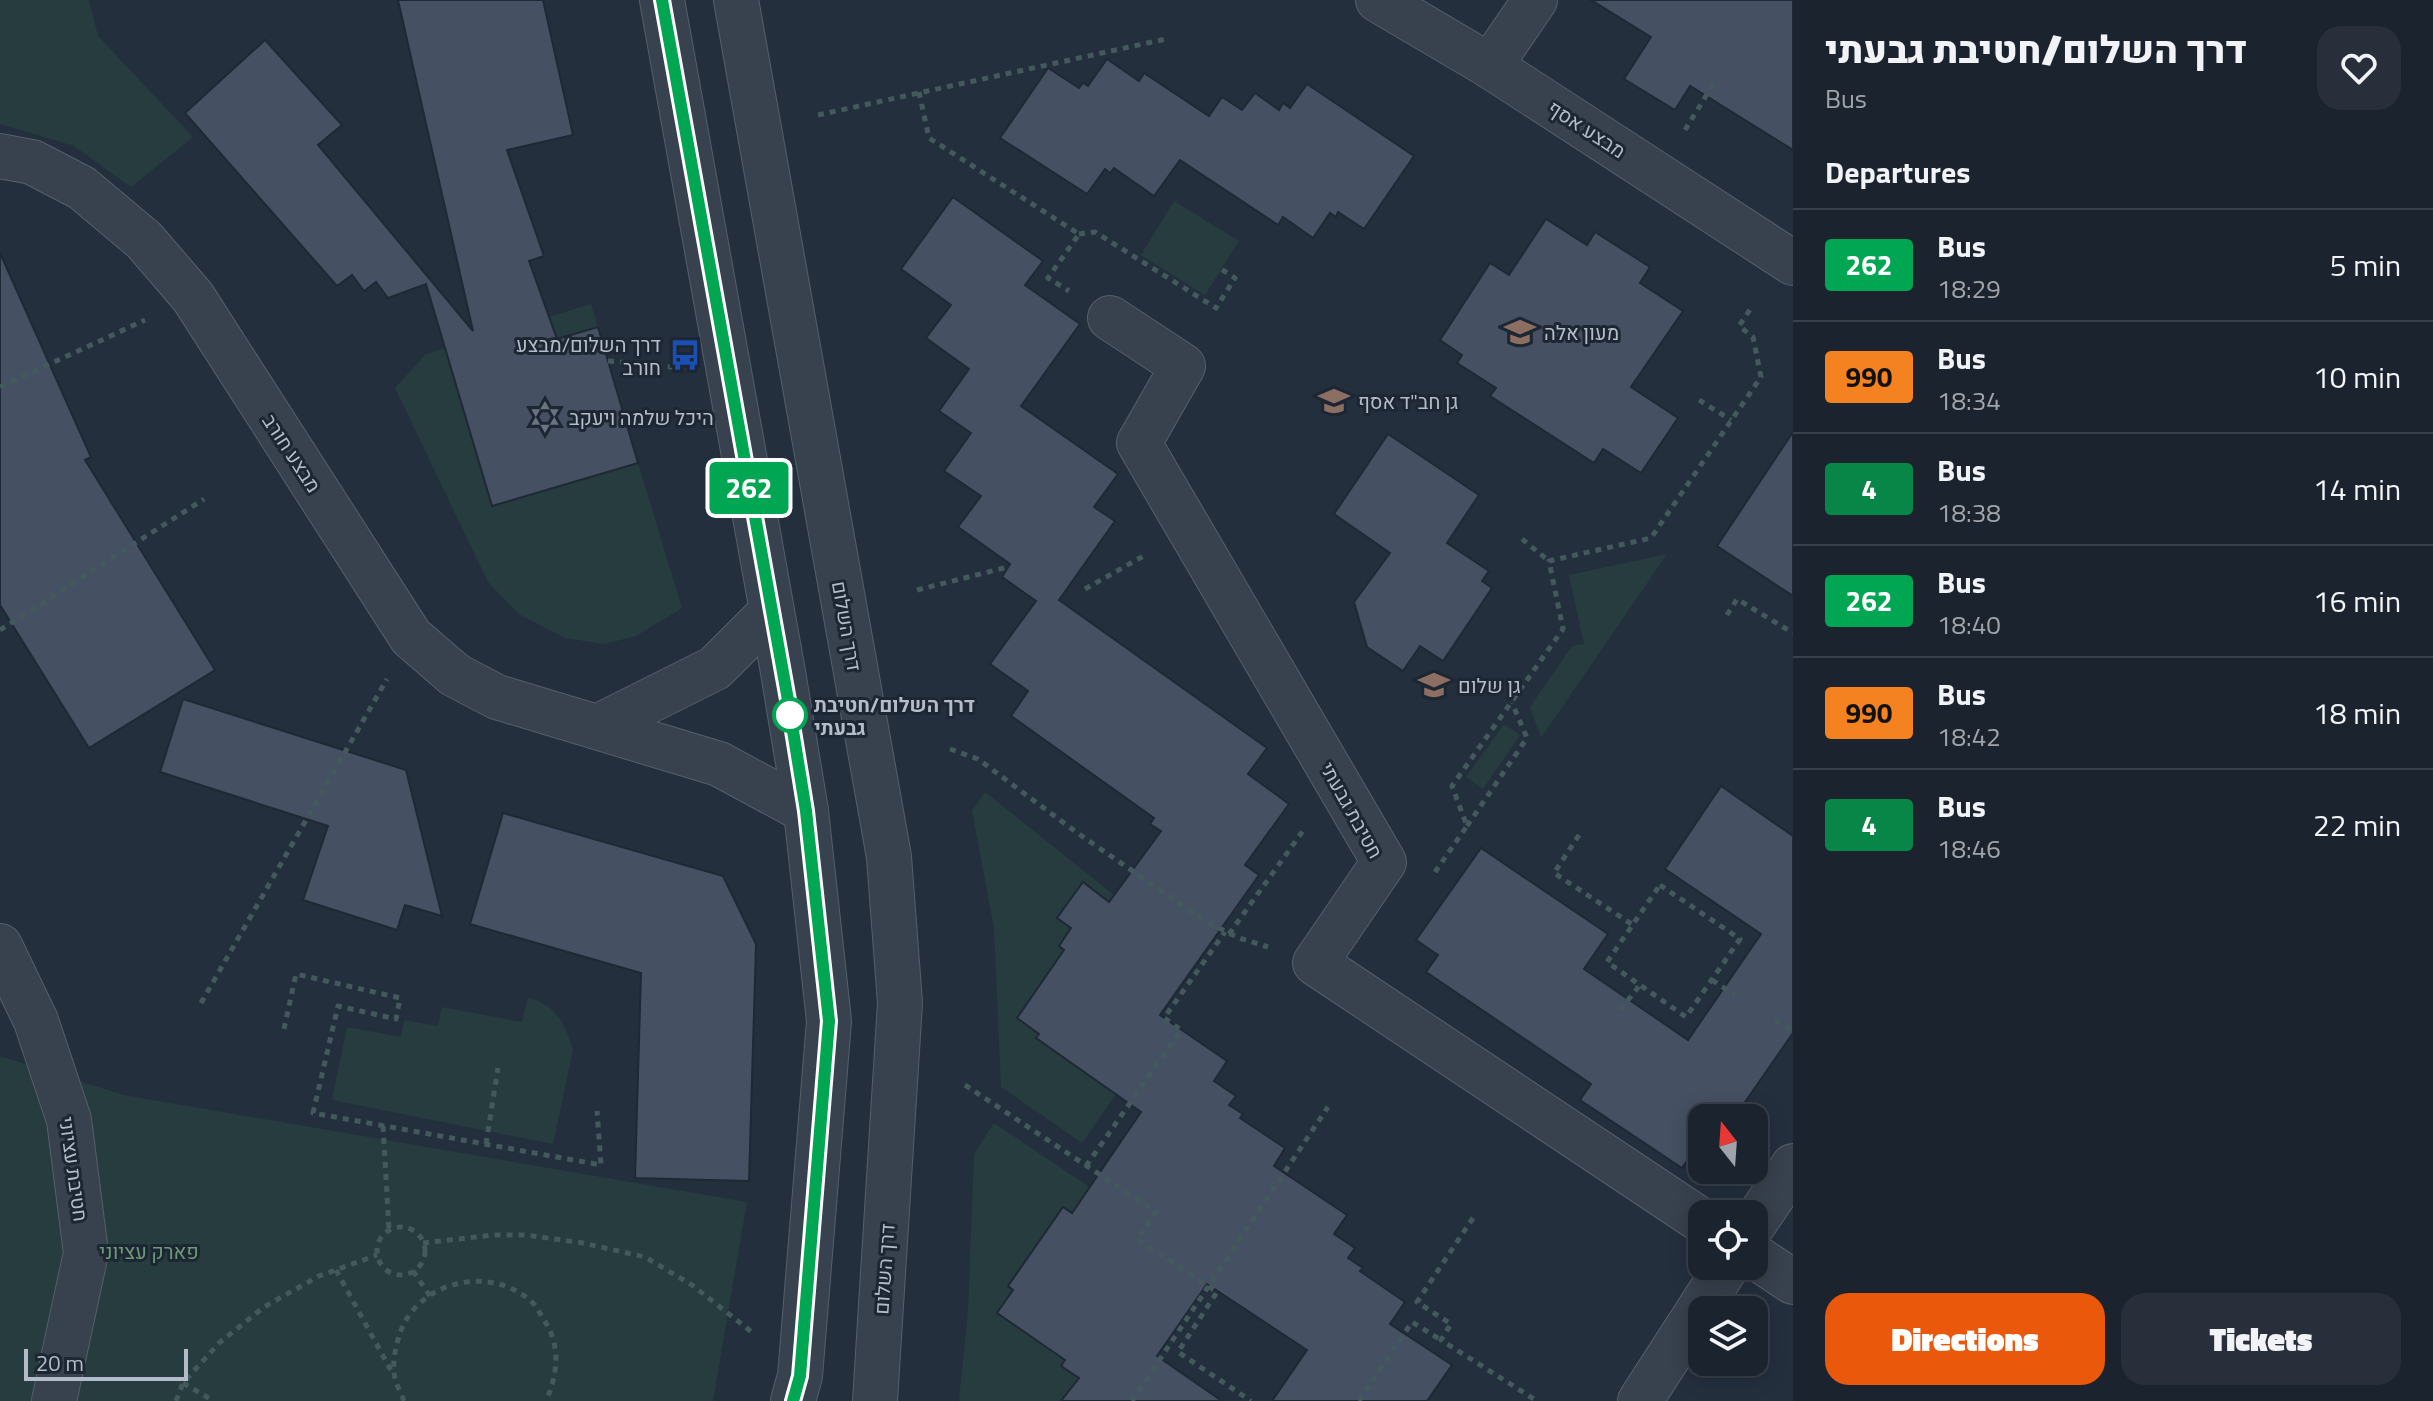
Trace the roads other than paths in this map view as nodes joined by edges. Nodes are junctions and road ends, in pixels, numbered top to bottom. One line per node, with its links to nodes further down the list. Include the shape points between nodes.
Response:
1 (662, 0): 9 (street)
2 (736, 0): 21 (street, דרך השלום, via 889,857 900,1003)
3 (1378, 0): 5 (street, מבצע אסף)
4 (1535, 0): 5 (street)
5 (1490, 66): 7 (street, מבצע אסף)
6 (0, 156): 10 (street, מבצע חורב, via 32,162 82,188 144,240 193,297 411,637 455,675 497,697)
7 (1793, 263)
8 (1110, 318): 15 (street, חטיבת גבעתי, via 1183,366 1139,443 1384,862 1315,963)
9 (771, 612): 10 (street, via 715,668); 11 (street)
10 (597, 727): 11 (street, מבצע חורב, via 719,764)
11 (806, 811): 20 (street, via 829,1021 800,1376)
12 (0, 946): 19 (street, חטיבת עציוני, via 36,1021 69,1120 86,1253)
13 (1793, 1166): 14 (street)
14 (1768, 1203)
15 (1688, 1212)
16 (1768, 1265): 18 (street)
17 (1718, 1280): 22 (street)
18 (1793, 1282)
19 (54, 1401)
20 (793, 1401)
21 (875, 1401)
22 (1640, 1401)

